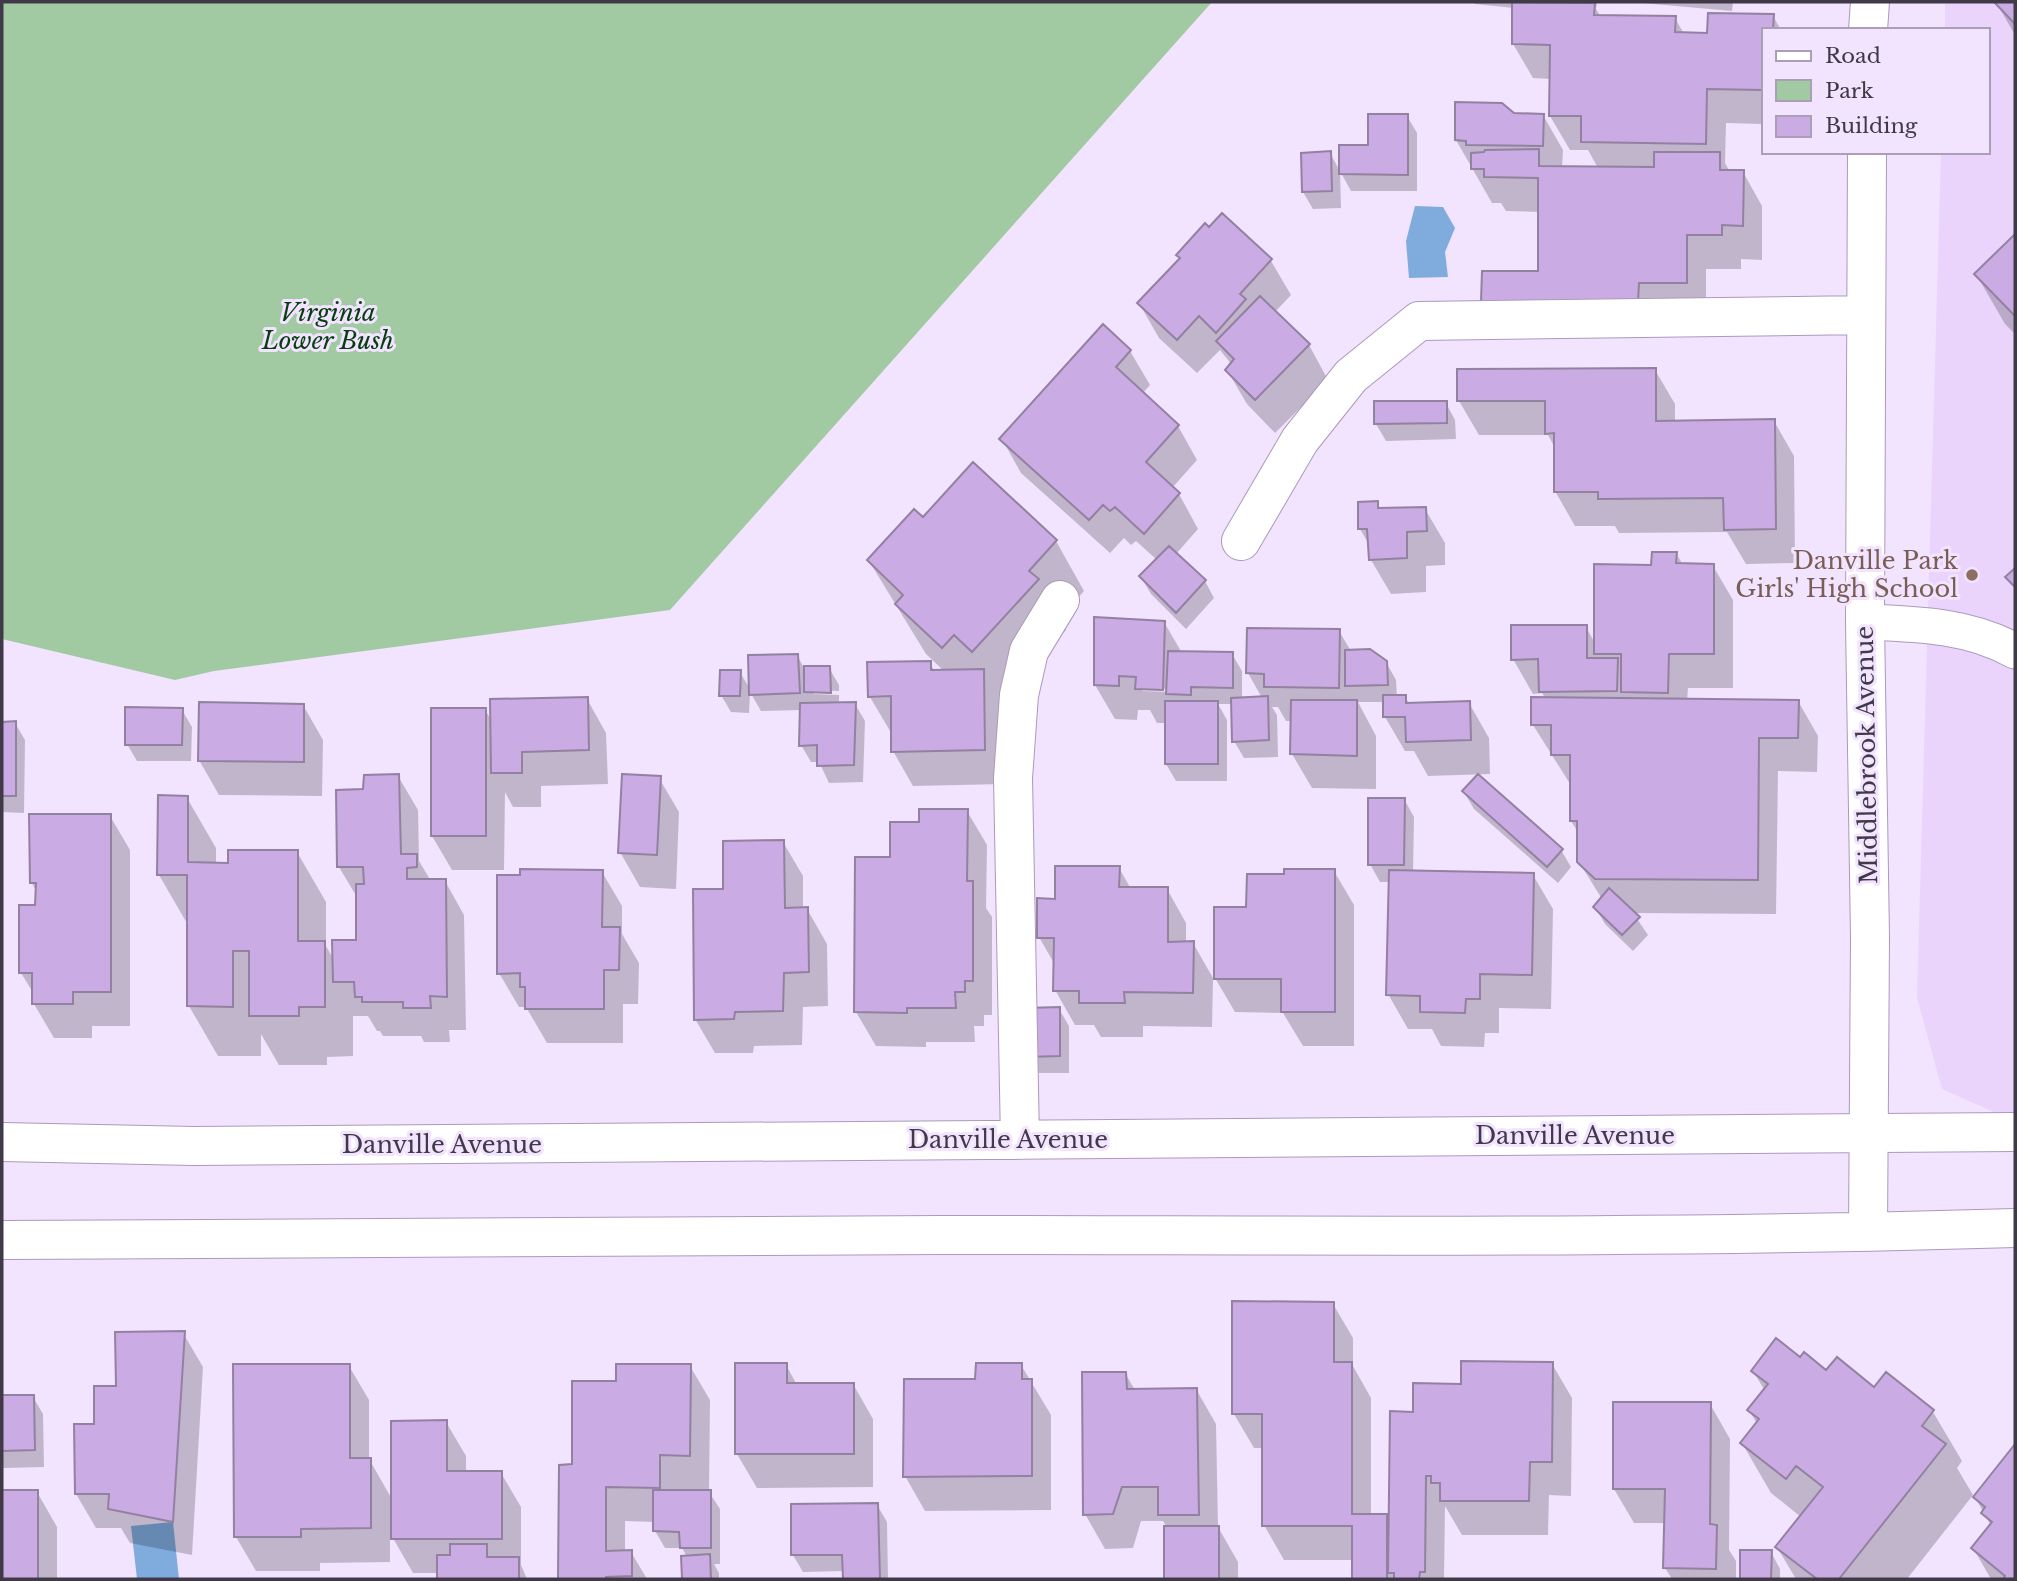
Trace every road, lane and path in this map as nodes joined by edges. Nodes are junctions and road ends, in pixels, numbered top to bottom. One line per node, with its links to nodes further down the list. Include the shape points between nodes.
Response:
1 (1870, 2): 2 (street)
2 (1868, 28)
3 (1867, 154): 4 (street, Middlebrook Avenue)
4 (1865, 315): 5 (street, via 1419,321 1351,376 1300,440); 7 (street, Middlebrook Avenue)
5 (1241, 541)
6 (1060, 600): 11 (street, via 1029,651 1019,695 1013,779)
7 (1865, 622): 8 (lane, via 1937,626 1996,640); 10 (street, Middlebrook Avenue)
8 (2015, 651)
9 (2015, 1132): 10 (street, Danville Avenue)
10 (1870, 1135): 11 (street, Danville Avenue); 14 (street, Middlebrook Avenue)
11 (1020, 1140): 12 (street, Danville Avenue, via 208,1146)
12 (2, 1142)
13 (2015, 1228): 14 (street)
14 (1868, 1232): 15 (street)
15 (2, 1240)

